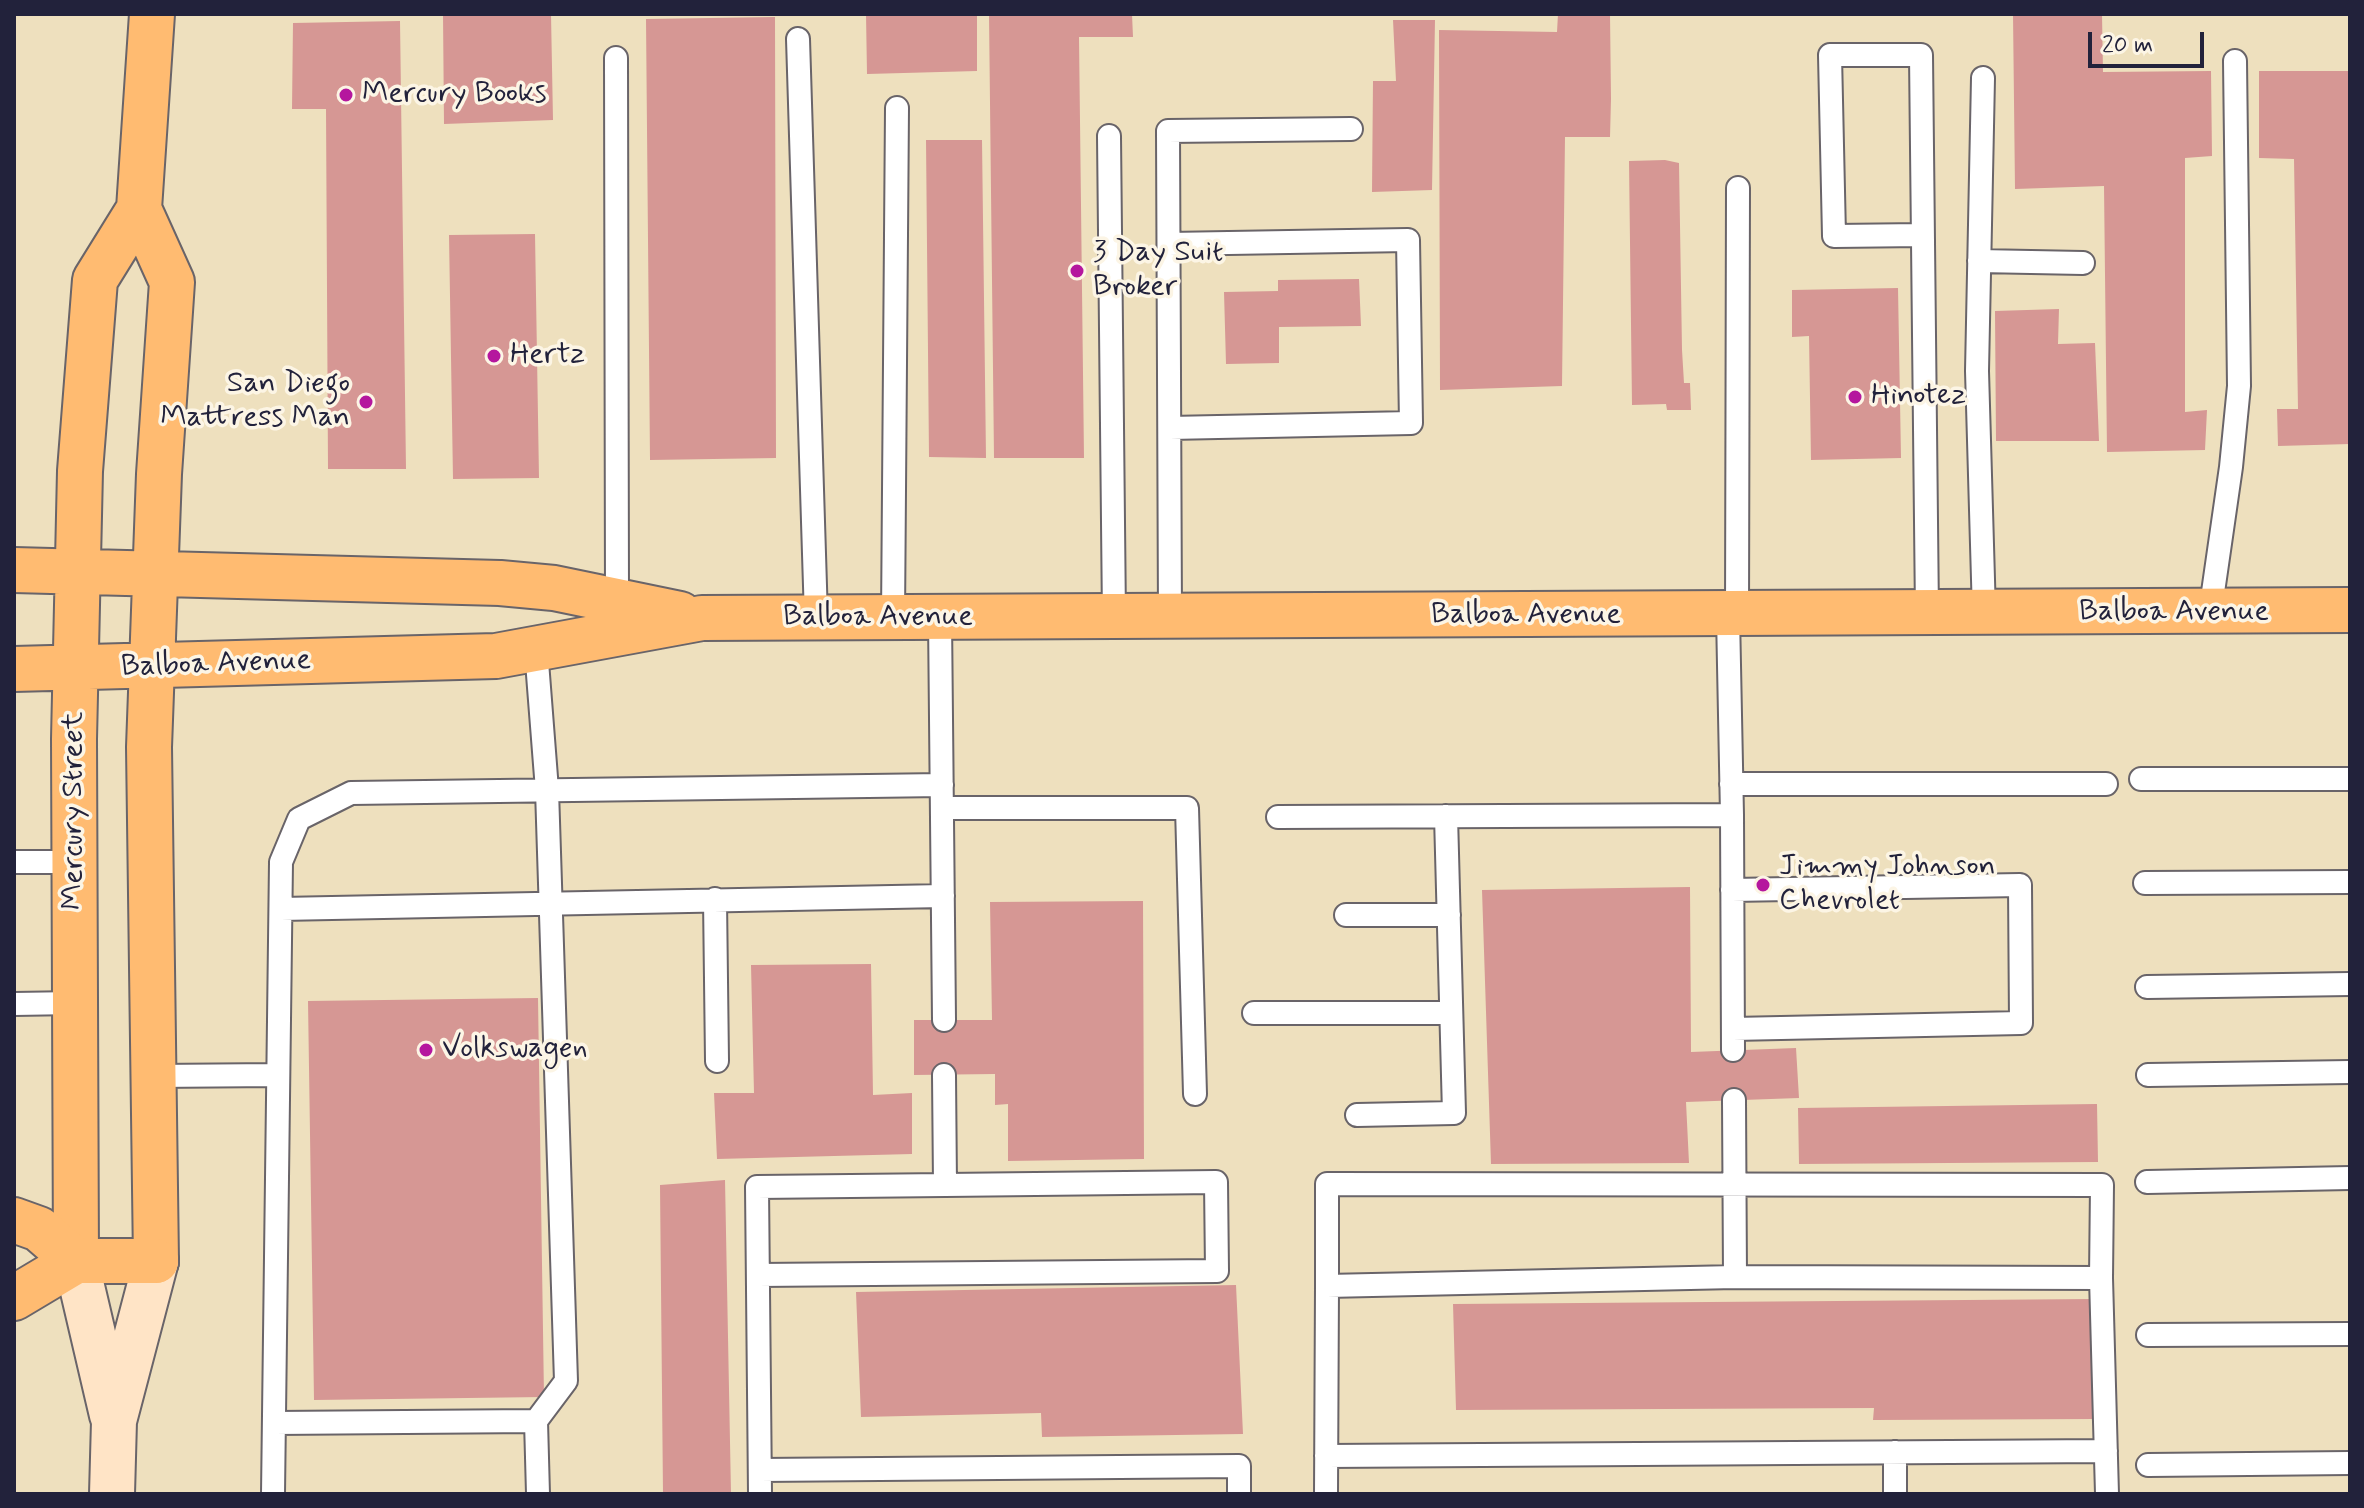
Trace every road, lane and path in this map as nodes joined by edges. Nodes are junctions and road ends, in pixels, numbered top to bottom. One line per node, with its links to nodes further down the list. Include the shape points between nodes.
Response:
1 (152, 14): 10 (main road, Mercury Street)
2 (798, 39): 27 (lane)
3 (616, 58): 19 (lane)
4 (2235, 61): 21 (lane, via 2239,386)
5 (1983, 78): 13 (lane)
6 (897, 108): 28 (lane)
7 (1351, 129): 12 (lane, via 1168,131)
8 (1109, 136): 30 (lane)
9 (1738, 188): 24 (lane)
10 (139, 209): 17 (main road, Mercury Street, via 95,280); 18 (main road, Mercury Street, via 172,282)
11 (1922, 235): 11 (lane, via 1921,55 1830,55 1834,236); 22 (lane)
12 (1169, 244): 15 (lane); 15 (lane, via 1408,240 1411,423)
13 (1979, 261): 14 (lane); 23 (lane)
14 (2083, 263)
15 (1170, 428): 25 (lane)
16 (14, 570): 17 (main road, Balboa Avenue)
17 (78, 572): 18 (main road, Balboa Avenue); 33 (main road, Mercury Street)
18 (155, 574): 19 (main road, Balboa Avenue, via 440,579 554,588); 32 (main road, Mercury Street)
19 (617, 601): 26 (main road, Balboa Avenue)
20 (2350, 610): 21 (main road, Balboa Avenue)
21 (2210, 613): 23 (main road, Balboa Avenue)
22 (1927, 614): 23 (main road, Balboa Avenue); 24 (main road, Balboa Avenue)
23 (1984, 614)
24 (1733, 615): 25 (main road, Balboa Avenue); 37 (lane)
25 (1170, 617): 30 (main road, Balboa Avenue)
26 (702, 618): 27 (main road, Balboa Avenue); 31 (main road, Balboa Avenue)
27 (816, 618): 28 (main road, Balboa Avenue)
28 (893, 618): 29 (main road, Balboa Avenue)
29 (940, 618): 30 (main road, Balboa Avenue); 39 (lane)
30 (1114, 618)
31 (536, 649): 32 (main road, Balboa Avenue, via 496,656); 40 (lane)
32 (152, 666): 33 (main road, Balboa Avenue); 68 (main road, Mercury Street)
33 (76, 668): 34 (main road, Balboa Avenue); 46 (main road, Mercury Street)
34 (14, 669)
35 (2141, 779): 36 (lane)
36 (2350, 779)
37 (1731, 784): 38 (lane); 42 (lane)
38 (2106, 784)
39 (942, 785): 40 (lane); 41 (lane)
40 (547, 790): 52 (lane); 53 (lane, via 351,793 299,819 281,862)
41 (942, 808): 50 (lane); 69 (lane, via 1187,808)
42 (1732, 815): 43 (lane); 49 (lane)
43 (1446, 816): 44 (lane); 55 (lane)
44 (1278, 817)
45 (14, 862): 46 (lane)
46 (75, 862): 58 (main road, Mercury Street)
47 (2350, 882): 48 (lane)
48 (2145, 883)
49 (1732, 890): 49 (lane, via 2020,885 2021,1023 1733,1040)
50 (943, 896): 51 (lane); 62 (lane)
51 (715, 899): 52 (lane); 63 (lane)
52 (550, 902): 53 (lane); 87 (lane, via 566,1381)
53 (281, 909): 65 (lane)
54 (1346, 915): 55 (lane)
55 (1449, 915): 61 (lane)
56 (2350, 984): 57 (lane)
57 (2147, 987)
58 (75, 1003): 59 (lane); 77 (main road, Mercury Street)
59 (14, 1004)
60 (1254, 1013): 61 (lane)
61 (1451, 1013): 71 (lane, via 1454,1113)
62 (944, 1020)
63 (717, 1061)
64 (2350, 1072): 67 (lane)
65 (278, 1075): 68 (lane); 88 (lane)
66 (944, 1075): 75 (lane)
67 (2148, 1075)
68 (153, 1076): 78 (main road, Mercury Street)
69 (1195, 1094)
70 (1734, 1100): 74 (lane)
71 (1357, 1115)
72 (2350, 1178): 73 (lane)
73 (2147, 1182)
74 (1734, 1184): 80 (lane); 81 (lane, via 2102,1185); 82 (lane, via 1327,1184)
75 (945, 1185): 79 (lane, via 757,1187); 79 (lane, via 1216,1182 1217,1271)
76 (14, 1220): 77 (main road, via 39,1229)
77 (76, 1261): 78 (main road); 83 (main road); 86 (main road, Mercury Street)
78 (156, 1261): 86 (main road, Mercury Street)
79 (758, 1275): 94 (lane)
80 (1735, 1277): 81 (lane); 82 (lane)
81 (2101, 1278): 89 (lane)
82 (1327, 1286): 91 (lane)
83 (14, 1298)
84 (2350, 1334): 85 (lane)
85 (2148, 1335)
86 (114, 1421): 95 (main road, Mercury Street)
87 (536, 1421): 88 (lane); 97 (lane)
88 (274, 1423): 96 (lane)
89 (2106, 1451): 90 (lane); 102 (lane)
90 (1895, 1452): 91 (lane); 101 (lane)
91 (1326, 1456): 100 (lane)
92 (2350, 1463): 93 (lane)
93 (2148, 1465)
94 (760, 1470): 98 (lane); 99 (lane, via 1239,1466)
95 (112, 1494)
96 (273, 1494)
97 (538, 1494)
98 (760, 1494)
99 (1239, 1494)
100 (1326, 1494)
101 (1895, 1494)
102 (2107, 1494)

